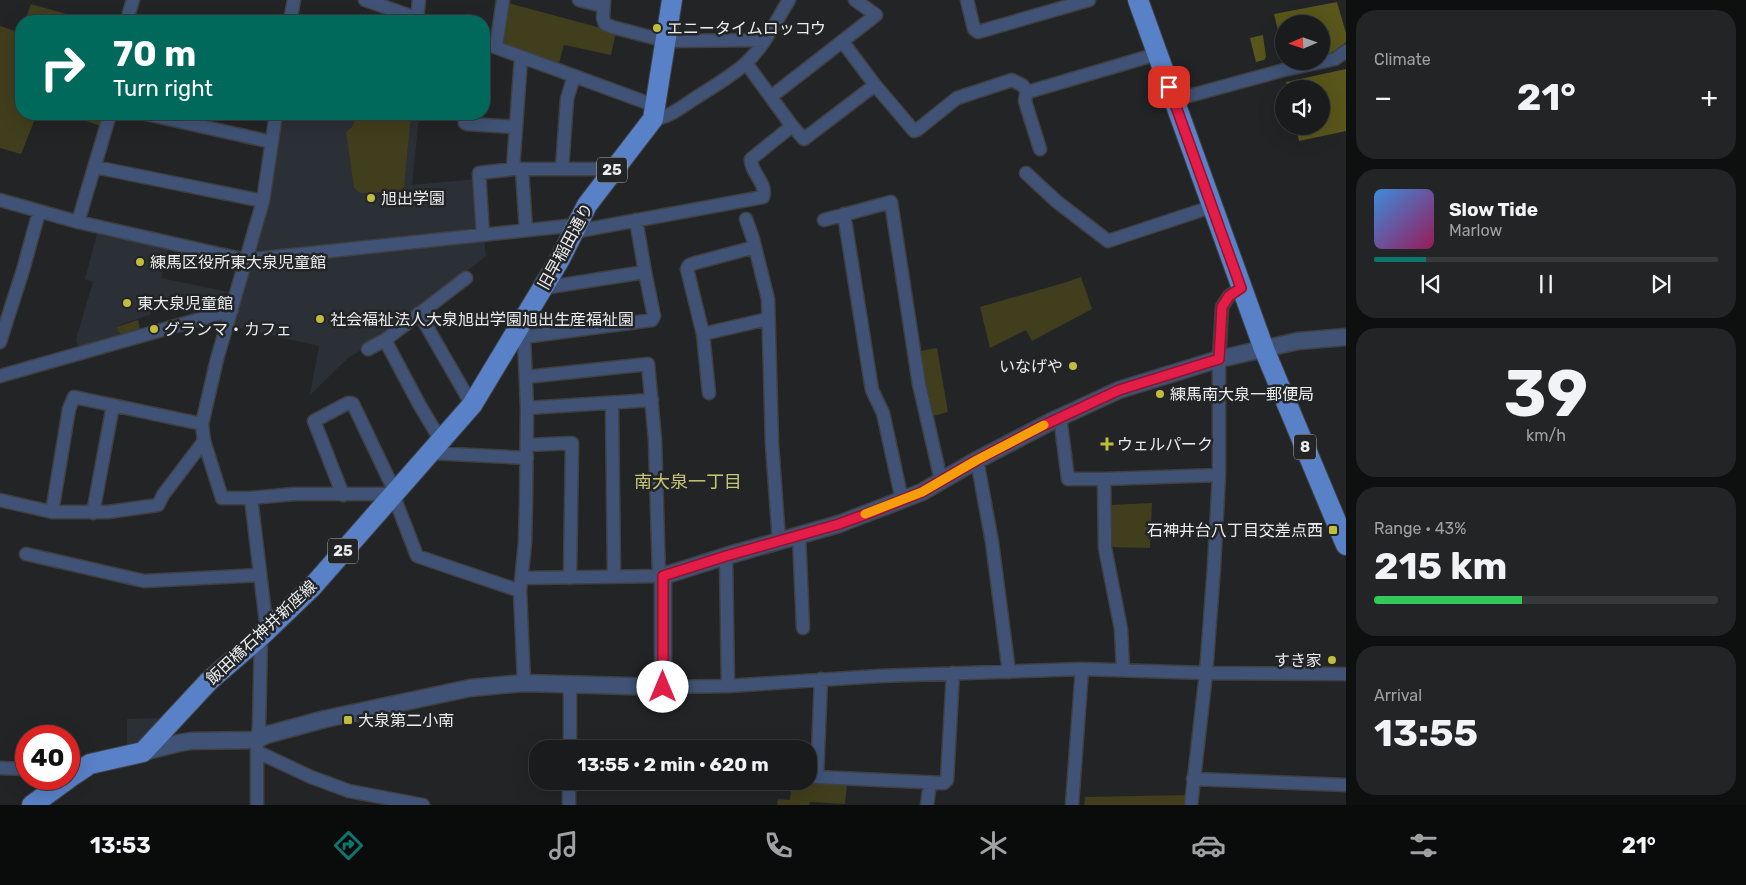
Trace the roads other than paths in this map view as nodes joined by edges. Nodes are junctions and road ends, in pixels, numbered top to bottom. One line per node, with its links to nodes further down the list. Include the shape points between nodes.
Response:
1 (133, 0): 14 (street)
2 (294, 0): 15 (street)
3 (365, 0): 16 (street)
4 (419, 0): 17 (street)
5 (503, 0): 22 (street)
6 (580, 0): 13 (street)
7 (672, 0): 18 (main road)
8 (789, 0): 19 (street)
9 (855, 0): 20 (street, via 876,15)
10 (966, 0): 11 (street, via 974,30 978,32)
11 (1089, 0)
12 (1138, 0): 24 (main road, 8)
13 (604, 3): 18 (street, via 603,18 608,26)
14 (129, 15)
15 (291, 15)
16 (407, 15)
17 (420, 15)
18 (666, 40): 19 (street); 32 (main road)
19 (764, 40): 26 (street)
20 (842, 41): 28 (street); 30 (street)
21 (490, 45): 22 (street)
22 (496, 47): 25 (street)
23 (1346, 51): 31 (street, via 1335,59)
24 (1157, 54): 29 (street); 31 (main road, 8)
25 (521, 57): 27 (street); 38 (street)
26 (746, 63): 30 (street); 32 (street, via 673,112 658,119)
27 (574, 76): 32 (street); 43 (street, via 567,99)
28 (875, 85): 29 (street, via 914,131 957,98 1012,80); 37 (street, via 806,139)
29 (1028, 92): 40 (street, via 1025,101)
30 (772, 96): 37 (street)
31 (1174, 100): 48 (main road, 8)
32 (654, 112): 44 (main road, 旧早稲田通り / 25)
33 (108, 120): 41 (street)
34 (173, 120): 39 (street)
35 (275, 120): 39 (street)
36 (465, 120): 38 (street, via 467,124)
37 (792, 126): 52 (street, via 752,159 751,165 759,177 763,197)
38 (516, 127): 42 (street)
39 (272, 142): 47 (street)
40 (1040, 149)
41 (94, 167): 47 (street); 54 (street)
42 (518, 169): 43 (street); 56 (street); 57 (street, via 479,173)
43 (562, 169): 44 (street)
44 (613, 169): 55 (main road, 旧早稲田通り / 25, via 586,205)
45 (1026, 173): 48 (street, via 1108,241)
46 (0, 200): 49 (street)
47 (263, 201): 59 (street)
48 (1211, 207): 63 (main road, 8)
49 (39, 212): 54 (street); 71 (street)
50 (844, 214): 53 (street); 91 (street, via 891,202 919,384); 96 (street, via 872,390 883,413)
51 (746, 219): 58 (street)
52 (636, 220): 55 (street); 60 (street)
53 (824, 220)
54 (78, 222): 59 (street)
55 (574, 229): 56 (street); 62 (main road, 旧早稲田通り / 25)
56 (526, 230): 57 (street)
57 (483, 235): 59 (street)
58 (755, 247): 66 (street, via 768,299); 68 (street, via 689,265 687,269)
59 (246, 260): 64 (street)
60 (645, 272): 62 (street); 67 (street, via 654,316 652,320)
61 (466, 278): 65 (street)
62 (542, 288): 67 (main road, 旧早稲田通り / 25)
63 (1241, 288): 73 (main road, 8); 74 (street, via 1229,296 1222,307)
64 (232, 310): 75 (street, via 142,339); 84 (street)
65 (419, 313): 70 (street); 81 (street)
66 (768, 319): 68 (street); 100 (street)
67 (521, 333): 76 (street); 81 (main road, 飯田橋石神井新座線 / 25)
68 (703, 334): 77 (street)
69 (1346, 337): 73 (street, via 1298,341)
70 (385, 340): 72 (street); 86 (street, via 419,404)
71 (0, 342)
72 (368, 349)
73 (1264, 349): 74 (street); 101 (main road, 8)
74 (1219, 359): 83 (street, via 1119,390); 89 (street)
75 (0, 376)
76 (526, 377): 78 (street, via 648,364); 82 (street)
77 (709, 393)
78 (652, 400): 79 (street); 105 (street)
79 (612, 404): 82 (street); 108 (street)
80 (113, 405): 84 (street); 97 (street, via 72,398); 98 (street)
81 (472, 405): 86 (main road, 飯田橋石神井新座線 / 25)
82 (527, 408): 87 (street)
83 (1060, 417): 88 (street); 90 (street, via 1068,479)
84 (202, 424): 85 (street)
85 (204, 441): 94 (street, via 222,498); 98 (street, via 158,505)
86 (436, 447): 87 (street); 92 (main road, 飯田橋石神井新座線 / 25)
87 (527, 451): 106 (street); 107 (street, via 572,443)
88 (977, 460): 91 (street); 114 (street, via 992,542)
89 (1219, 475): 90 (street); 116 (street)
90 (1104, 479): 113 (street, via 1105,548 1121,629)
91 (942, 480): 96 (street)
92 (394, 494): 93 (street); 93 (street, via 351,403 348,403 314,421); 109 (street, via 417,556); 111 (main road, 飯田橋石神井新座線 / 25, via 313,586)
93 (342, 495): 94 (street, via 293,494)
94 (252, 498): 104 (street)
95 (0, 500): 97 (street)
96 (902, 500): 99 (street)
97 (52, 512): 98 (street)
98 (93, 513)
99 (799, 535): 100 (street); 110 (street)
100 (779, 541): 103 (street)
101 (1346, 545)
102 (26, 554): 104 (street, via 144,581)
103 (726, 556): 105 (street); 121 (street)
104 (260, 575): 111 (street)
105 (661, 576): 108 (street); 122 (street)
106 (522, 578): 107 (street); 109 (street)
107 (570, 578): 108 (street)
108 (614, 578)
109 (520, 591): 119 (street)
110 (803, 628)
111 (264, 633): 124 (street); 125 (main road, 飯田橋石神井新座線 / 25, via 208,680)
112 (1082, 669): 113 (street); 114 (street); 139 (street)
113 (1123, 669): 116 (street)
114 (1009, 672): 115 (street)
115 (953, 673): 118 (street); 130 (street, via 947,780)
116 (1206, 673): 117 (street); 129 (street)
117 (1346, 674)
118 (821, 679): 121 (street); 130 (street, via 817,777)
119 (524, 683): 120 (street); 124 (street, via 446,692 325,719 266,735)
120 (570, 684): 122 (street); 123 (street)
121 (728, 686): 122 (street)
122 (663, 687)
123 (570, 740)
124 (257, 747): 125 (street, via 185,742); 135 (street); 136 (street, via 262,754 349,791)
125 (143, 752): 128 (main road, via 90,764)
126 (0, 768): 127 (street)
127 (15, 769)
128 (80, 770)
129 (1193, 779): 131 (street); 140 (street)
130 (930, 784): 138 (street)
131 (1346, 785)
132 (52, 790): 134 (main road)
133 (569, 790): 137 (street)
134 (32, 805)
135 (257, 805)
136 (423, 805)
137 (569, 805)
138 (927, 805)
139 (1072, 805)
140 (1191, 805)

